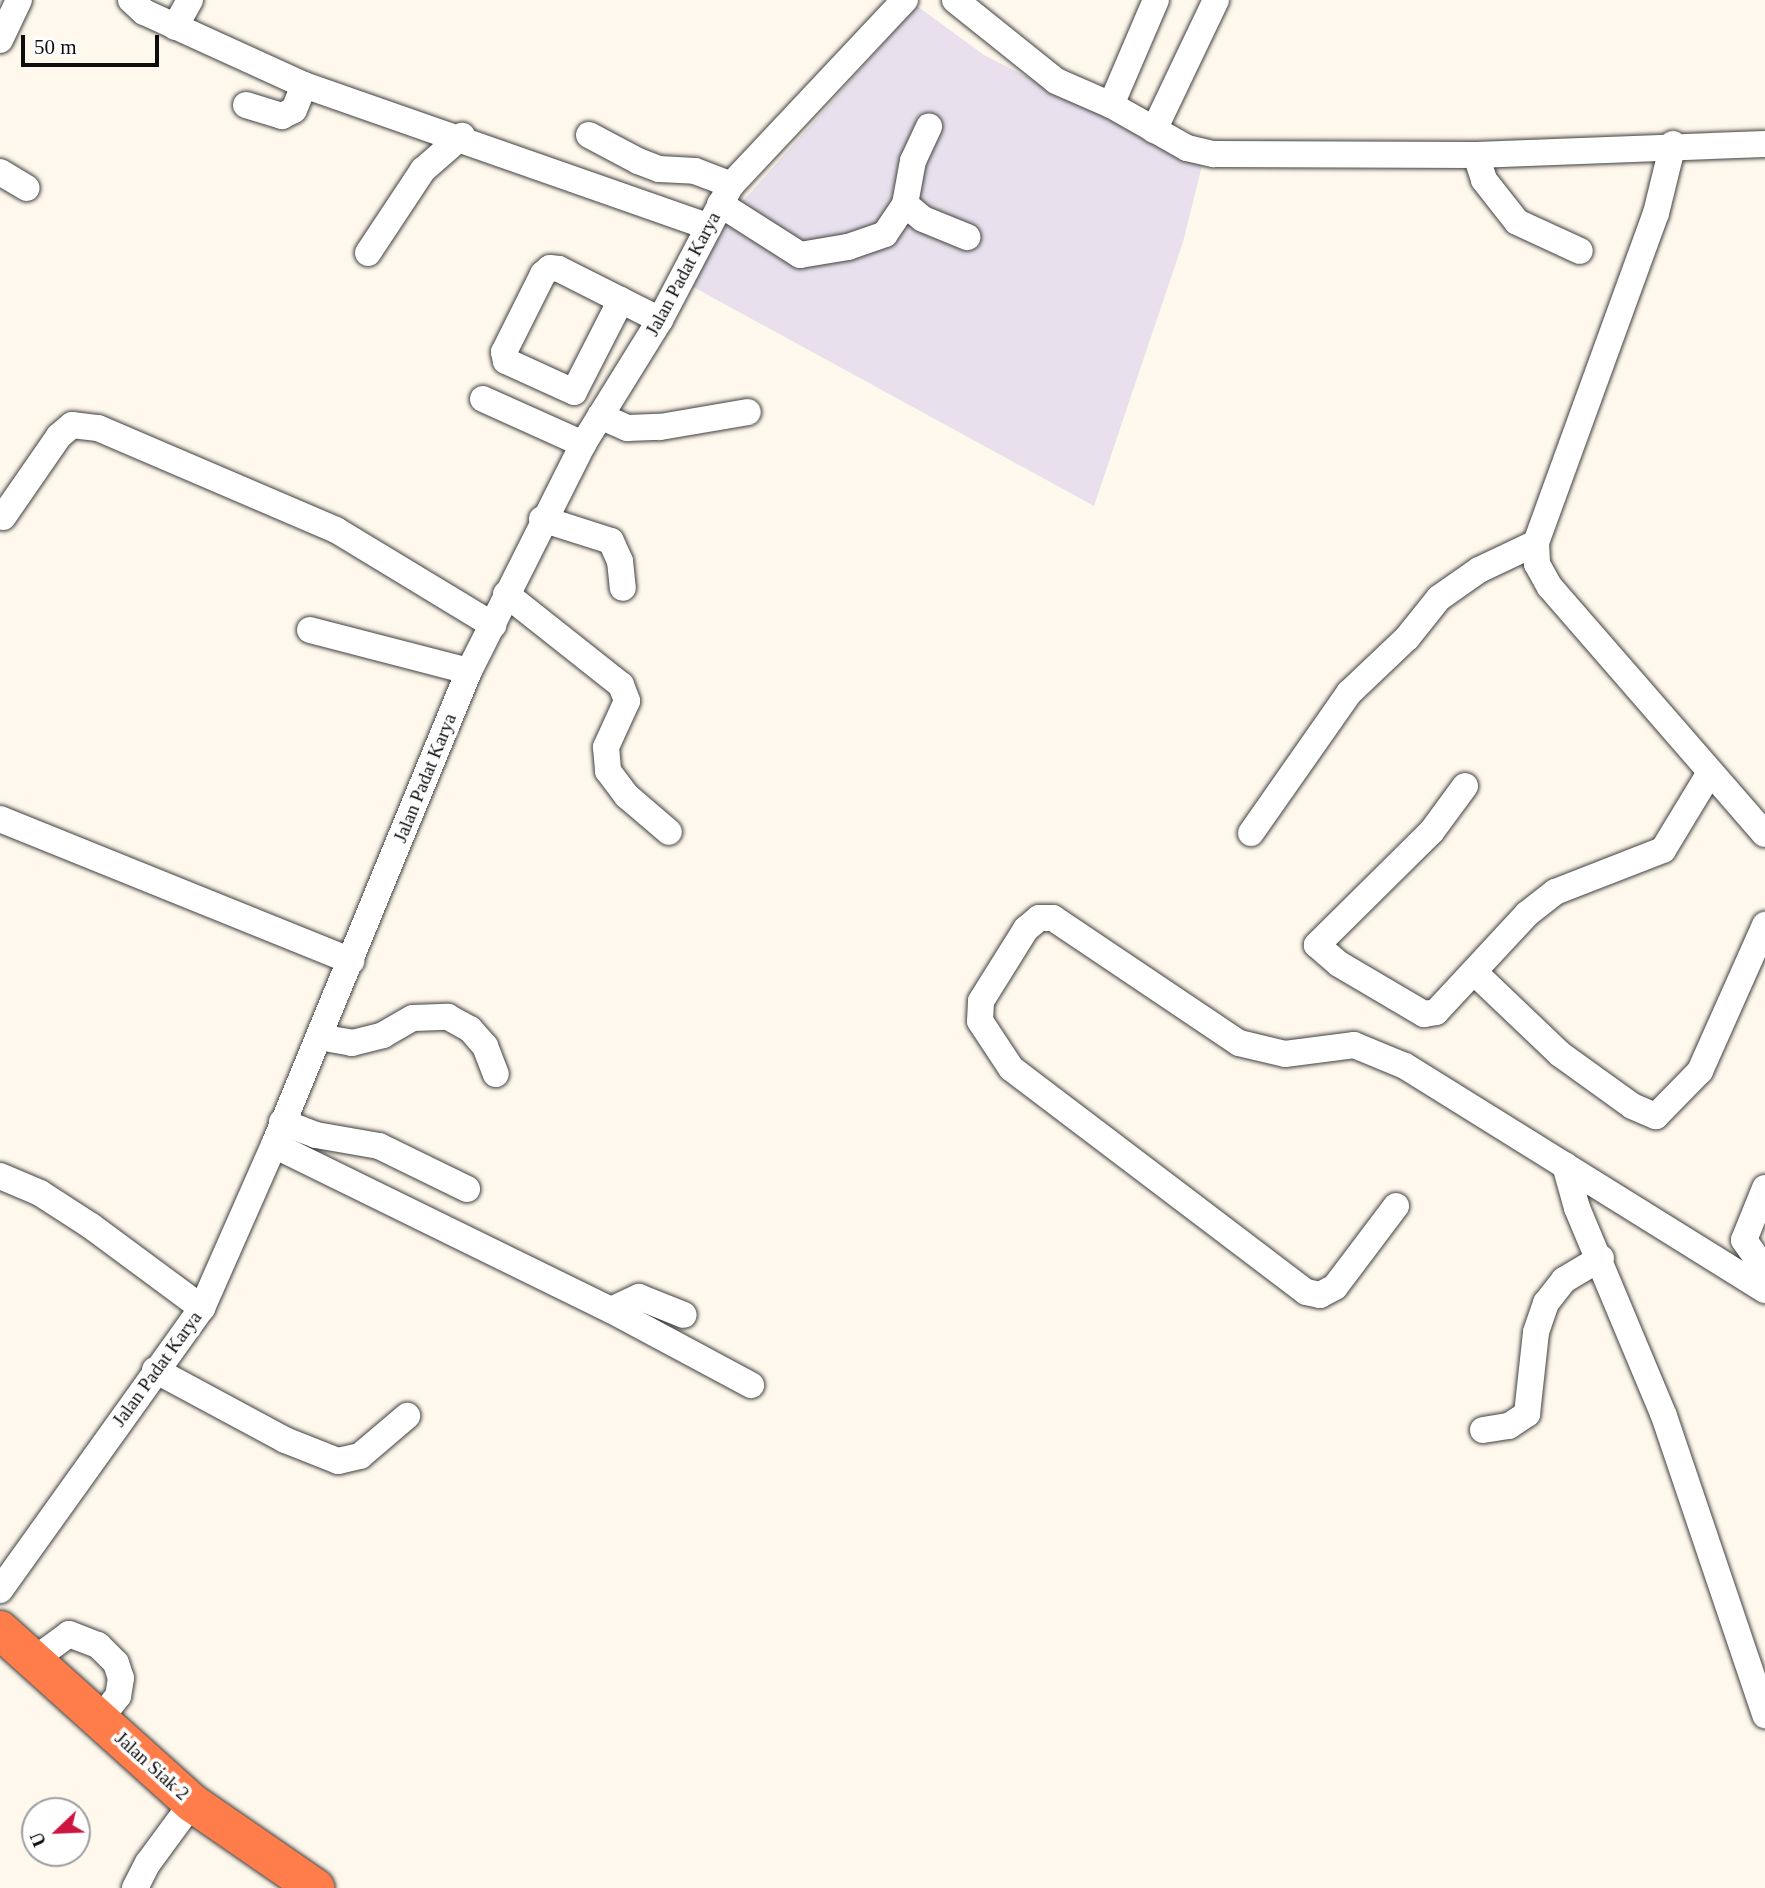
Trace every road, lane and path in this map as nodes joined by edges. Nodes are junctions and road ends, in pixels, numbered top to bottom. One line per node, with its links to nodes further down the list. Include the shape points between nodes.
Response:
1 (19, 0): 9 (street)
2 (131, 0): 8 (street, via 144,12)
3 (190, 0): 8 (street)
4 (905, 0): 23 (street, Jalan Padat Karya)
5 (955, 0): 12 (street, via 1056,81)
6 (1156, 0): 12 (street)
7 (1216, 0): 14 (street)
8 (176, 27): 10 (street)
9 (0, 40)
10 (304, 85): 11 (street, via 294,110 282,117); 16 (street, via 413,125)
11 (246, 105)
12 (1111, 105): 14 (street)
13 (929, 127): 22 (street, via 913,161)
14 (1153, 130): 19 (street, via 1187,148 1214,154)
15 (589, 135): 23 (street, via 659,169 695,170)
16 (462, 136): 23 (street); 26 (street, via 423,170)
17 (1673, 144): 18 (street); 19 (street); 35 (street, via 1656,213)
18 (1765, 144)
19 (1476, 155): 25 (street, via 1484,180 1517,222)
20 (0, 172): 21 (street)
21 (27, 188)
22 (905, 204): 23 (street, via 885,234 848,247 800,255); 24 (street, via 923,219)
23 (719, 205): 28 (street, Jalan Padat Karya)
24 (967, 237)
25 (1580, 251)
26 (368, 253)
27 (621, 300): 27 (street, via 550,268 509,341 506,361 574,392); 28 (street)
28 (660, 320): 31 (street, Jalan Padat Karya)
29 (483, 399): 32 (street)
30 (748, 412): 31 (street, via 628,428)
31 (600, 416): 32 (street, Jalan Padat Karya)
32 (583, 444): 34 (street, Jalan Padat Karya)
33 (3, 517): 38 (street, via 59,436 72,425 98,428 336,530)
34 (542, 519): 36 (street, via 611,541 620,561); 37 (street, Jalan Padat Karya)
35 (1536, 543): 41 (street, via 1537,564 1550,587); 45 (street, via 1479,570 1439,598 1407,638 1349,693)
36 (623, 588)
37 (506, 594): 38 (street, Jalan Padat Karya); 44 (street, via 621,685 627,701 606,747 608,771 626,796)
38 (493, 625): 40 (street, Jalan Padat Karya)
39 (310, 630): 40 (street)
40 (469, 671): 48 (street, Jalan Padat Karya)
41 (1709, 774): 46 (street); 49 (street, via 1662,850 1555,892 1527,914)
42 (1465, 786): 49 (street, via 1432,831 1317,945 1339,964 1424,1014 1436,1012)
43 (0, 819): 48 (street)
44 (668, 832)
45 (1251, 834)
46 (1765, 834)
47 (1765, 925): 49 (street, via 1700,1071 1656,1116 1632,1106 1560,1054)
48 (351, 961): 50 (street, Jalan Padat Karya)
49 (1474, 972)
50 (319, 1037): 51 (street, via 352,1043 383,1035 413,1018 448,1017 471,1029 485,1046); 52 (street, Jalan Padat Karya)
51 (496, 1074)
52 (278, 1133): 56 (street, via 379,1146); 61 (street, Jalan Padat Karya); 62 (street)
53 (1565, 1165): 57 (street, via 1405,1066 1354,1045 1285,1054 1239,1043 1053,918 1039,918 1026,929 981,1001 980,1021 1011,1068 1306,1292 1320,1295 1335,1287); 58 (street, via 1577,1208); 60 (street)
54 (0, 1176): 61 (street, via 40,1193 91,1226)
55 (1765, 1188): 59 (street, via 1744,1240)
56 (467, 1189)
57 (1396, 1206)
58 (1601, 1258): 67 (street, via 1564,1280 1546,1303 1536,1332 1527,1414 1509,1426); 71 (street, via 1664,1416)
59 (1765, 1270)
60 (1765, 1290)
61 (202, 1308): 64 (street, Jalan Padat Karya)
62 (611, 1310): 63 (street, via 639,1297); 65 (street)
63 (684, 1315)
64 (155, 1370): 66 (street, via 285,1440 338,1461 360,1456); 68 (street, Jalan Padat Karya)
65 (751, 1385)
66 (407, 1416)
67 (1483, 1430)
68 (0, 1590)
69 (0, 1630): 70 (highway, Jalan Siak 2)
70 (35, 1659): 72 (highway, Jalan Siak 2); 72 (street, via 69,1634 98,1645 116,1663 121,1678 118,1696)
71 (1765, 1715)
72 (100, 1718): 73 (highway, Jalan Siak 2)
73 (192, 1803): 74 (street); 75 (highway, Jalan Siak 2)
74 (135, 1888)
75 (315, 1888)

